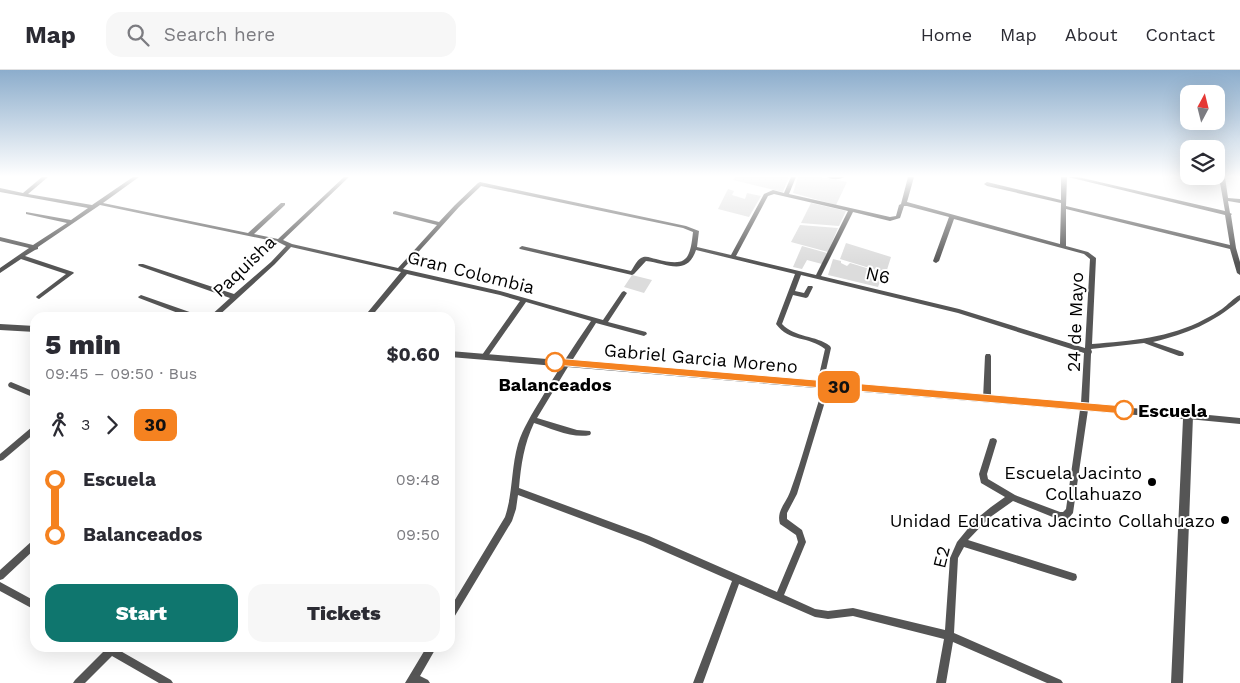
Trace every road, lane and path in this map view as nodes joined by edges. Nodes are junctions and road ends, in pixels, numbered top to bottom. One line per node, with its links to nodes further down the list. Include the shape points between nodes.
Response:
1 (95, 206): 20 (street)
2 (99, 206): 22 (street)
3 (281, 206): 22 (street)
4 (317, 206): 24 (street, Paquisha)
5 (457, 206): 21 (street)
6 (585, 206): 29 (street, via 693,229 696,231)
7 (760, 206): 32 (street)
8 (833, 206): 15 (street)
9 (903, 206): 15 (street, via 894,219)
10 (910, 206): 19 (street, 24 de Mayo)
11 (1064, 206): 26 (street)
12 (1070, 206): 30 (street)
13 (1192, 206): 18 (street)
14 (1227, 206): 18 (street)
15 (851, 210): 39 (street)
16 (28, 213): 20 (street)
17 (395, 213): 21 (street)
18 (1228, 214): 30 (street)
19 (952, 217): 26 (street, 24 de Mayo); 33 (street)
20 (72, 222): 27 (street)
21 (440, 224): 36 (street)
22 (249, 235): 24 (street)
23 (0, 239): 27 (street)
24 (279, 241): 25 (street, Paquisha)
25 (290, 244): 36 (street, Gran Colombia); 45 (street, Paquisha)
26 (1063, 247): 58 (street, 24 de Mayo, via 1093,258)
27 (36, 248): 31 (street)
28 (522, 248): 29 (street, via 627,274 634,272 642,260 647,259 684,265)
29 (695, 248): 32 (street, N6)
30 (1233, 248): 38 (street)
31 (22, 257): 35 (street); 43 (street, via 71,273)
32 (733, 257): 37 (street, N6)
33 (936, 261)
34 (141, 266): 45 (street)
35 (0, 271)
36 (402, 271): 47 (street, Gran Colombia); 51 (street)
37 (798, 272): 39 (street, N6); 41 (street)
38 (1240, 273)
39 (818, 277): 58 (street, N6, via 959,311)
40 (810, 287): 41 (street, via 806,296)
41 (790, 292): 64 (street, via 779,324 791,334 828,348)
42 (624, 293): 53 (street)
43 (39, 297)
44 (141, 297): 49 (street)
45 (235, 297): 50 (street, Paquisha)
46 (1240, 297): 48 (street)
47 (524, 300): 52 (street, Gran Colombia); 62 (street)
48 (1237, 305): 57 (street, via 1183,331)
49 (182, 312)
50 (218, 312)
51 (371, 312)
52 (595, 320): 53 (street, Gran Colombia); 63 (street)
53 (604, 323): 56 (street, Gran Colombia)
54 (0, 327): 55 (street)
55 (30, 329)
56 (644, 334)
57 (1147, 342): 58 (street); 60 (street)
58 (1089, 349): 68 (street, 24 de Mayo)
59 (455, 354): 62 (street, Gabriel Garcia Moreno)
60 (1181, 354)
61 (988, 356): 67 (street)
62 (484, 357): 63 (street, Gabriel Garcia Moreno)
63 (565, 363): 64 (street, Gabriel Garcia Moreno); 70 (street)
64 (823, 385): 67 (street, Gabriel Garcia Moreno); 84 (street, via 793,494 783,512 783,521 799,533 802,542)
65 (11, 386): 66 (street)
66 (30, 393)
67 (987, 399): 68 (street, Gabriel Garcia Moreno)
68 (1085, 407): 69 (street, Gabriel Garcia Moreno); 77 (street, via 1067,514 1056,515)
69 (1188, 416): 71 (street, Gabriel Garcia Moreno); 98 (street)
70 (533, 420): 73 (street, via 577,434); 76 (street, via 516,468)
71 (1240, 421)
72 (30, 433): 75 (street)
73 (587, 433)
74 (993, 441): 77 (street, via 983,474 984,481)
75 (0, 458)
76 (515, 490): 82 (street, via 646,539); 86 (street, via 509,518)
77 (1012, 497): 78 (street, E2, via 968,532)
78 (961, 542): 81 (street); 87 (street, E2, via 954,558)
79 (30, 549): 80 (street)
80 (0, 576)
81 (1073, 577)
82 (737, 578): 84 (street); 95 (street)
83 (0, 586): 85 (street)
84 (779, 597): 87 (street, via 815,613 854,612)
85 (30, 603)
86 (455, 608)
87 (949, 636): 96 (street, E2); 97 (street)
88 (106, 652): 92 (street)
89 (117, 652): 93 (street)
90 (429, 652): 91 (street)
91 (411, 681): 94 (street)
92 (78, 683)
93 (168, 683)
94 (425, 683)
95 (698, 683)
96 (941, 683)
97 (1058, 683)
98 (1176, 683)

